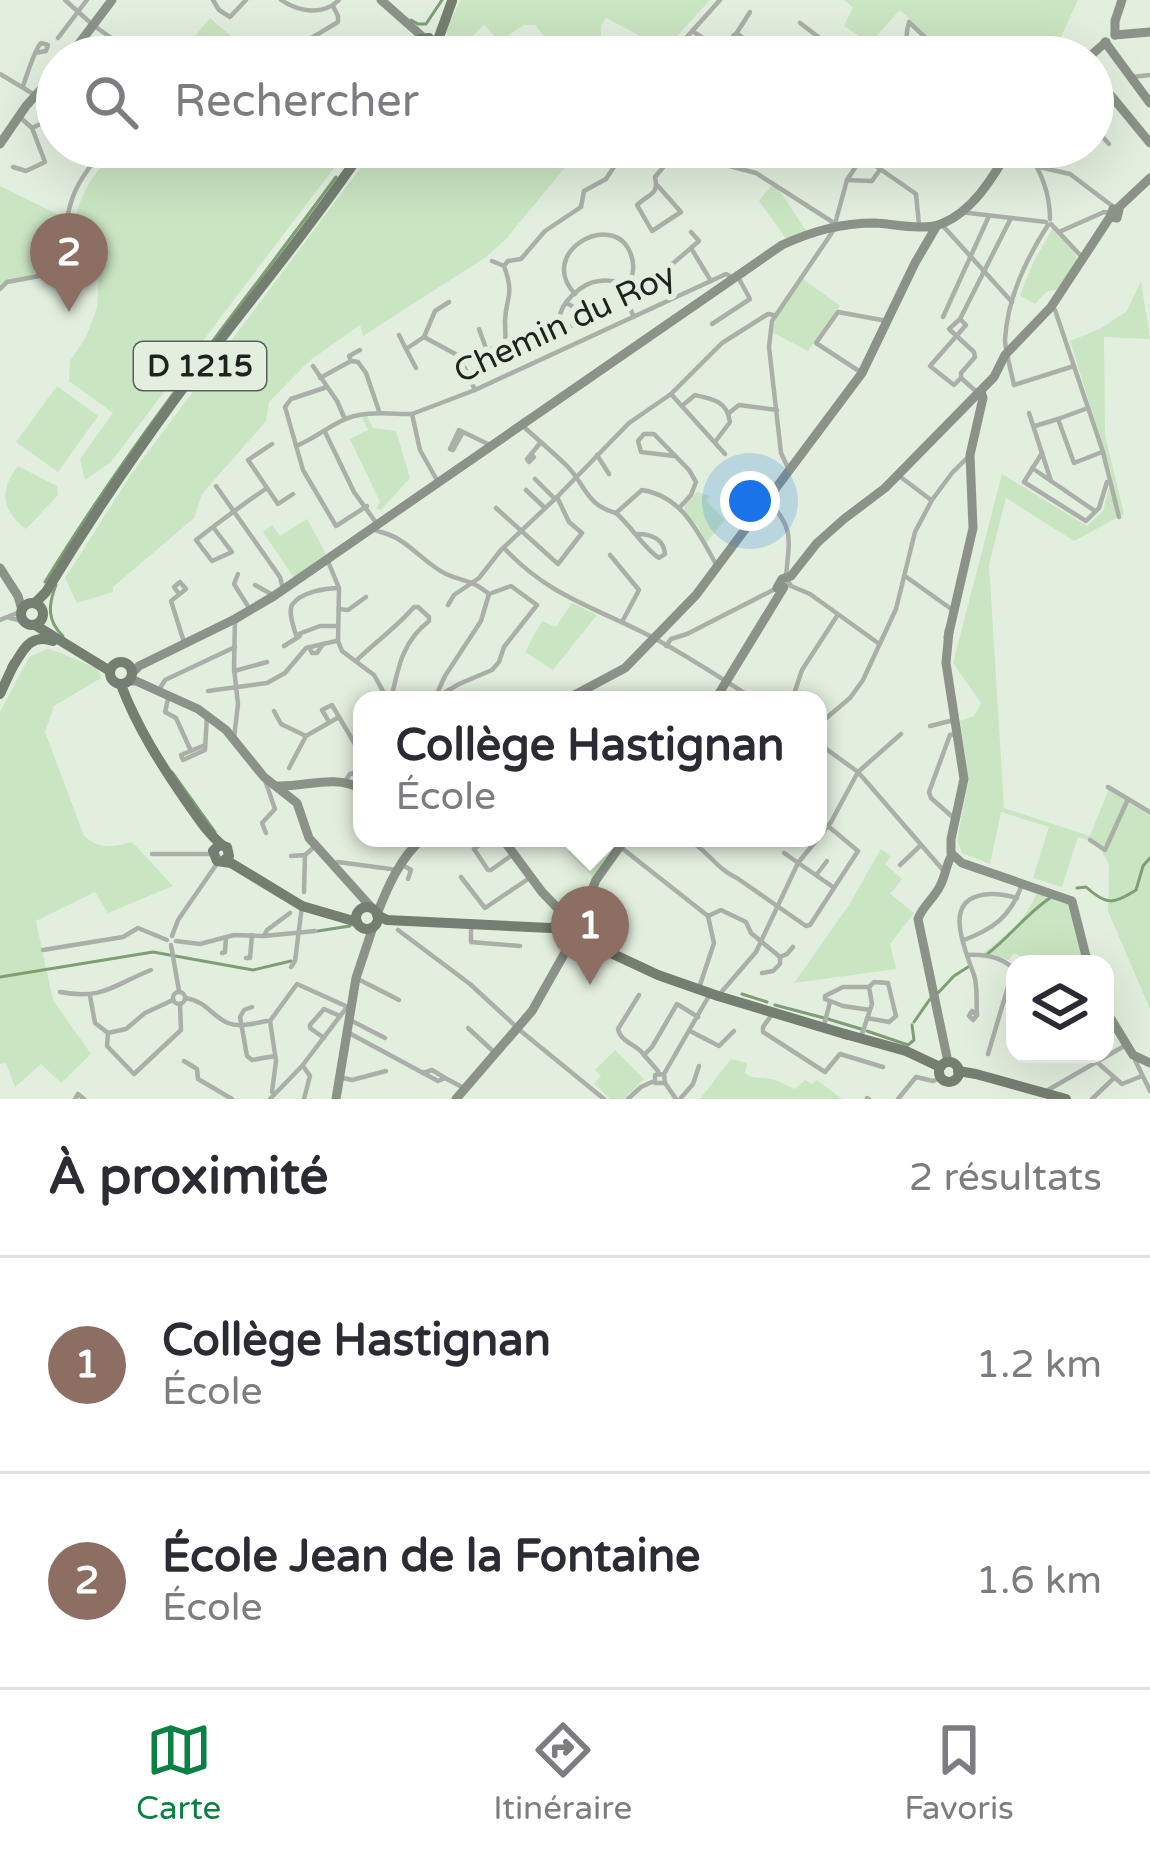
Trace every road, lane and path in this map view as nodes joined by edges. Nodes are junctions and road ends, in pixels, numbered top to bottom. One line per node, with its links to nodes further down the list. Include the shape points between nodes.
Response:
1 (65, 0): 12 (street)
2 (87, 0): 12 (street)
3 (112, 0): 15 (street)
4 (213, 0): 5 (street, via 230,17)
5 (247, 0)
6 (281, 0): 11 (street, via 322,11)
7 (381, 0): 23 (street)
8 (453, 0): 24 (main road); 25 (main road)
9 (720, 0): 16 (street)
10 (1121, 0): 32 (street)
11 (336, 3): 22 (street, via 339,21)
12 (78, 12): 15 (street); 19 (street)
13 (750, 12): 18 (street)
14 (800, 23): 29 (street)
15 (93, 25): 20 (street); 21 (street)
16 (692, 31): 26 (street); 27 (street)
17 (1150, 32): 33 (street)
18 (736, 34): 28 (street)
19 (60, 36)
20 (85, 36)
21 (109, 36)
22 (314, 36)
23 (416, 36)
24 (433, 36)
25 (439, 36)
26 (688, 36)
27 (700, 36)
28 (739, 36)
29 (817, 36)
30 (907, 36): 31 (street, via 909,22)
31 (924, 36)
32 (1111, 36)
33 (1114, 38)
34 (1114, 47): 38 (street)
35 (35, 53): 39 (street)
36 (0, 74): 39 (street)
37 (1150, 76): 38 (street)
38 (1130, 78): 42 (street)
39 (23, 86): 40 (street)
40 (35, 95): 43 (street)
41 (1114, 98): 47 (street)
42 (1148, 98)
43 (19, 117): 45 (street); 48 (street)
44 (36, 126): 45 (street)
45 (32, 128): 46 (street)
46 (36, 138)
47 (1149, 139)
48 (0, 144)
49 (14, 166): 50 (street)
50 (36, 166)
51 (90, 168): 85 (street, via 66,215 61,272 12,280)
52 (349, 168): 194 (main road, D 1215, via 176,398)
53 (613, 168): 78 (street, via 584,191 580,207)
54 (662, 168): 63 (street, via 655,177)
55 (735, 168): 70 (street, via 756,173)
56 (854, 168): 62 (street)
57 (998, 168): 64 (street)
58 (1039, 168): 68 (street)
59 (1043, 168): 65 (street, via 1077,177)
60 (880, 170): 62 (street, via 872,181); 69 (street, via 916,194)
61 (1150, 178): 65 (street)
62 (847, 180): 70 (street)
63 (660, 187): 63 (street, via 637,205 652,231 681,212)
64 (960, 212): 66 (street); 71 (street)
65 (1114, 213): 73 (street); 76 (street)
66 (989, 217): 67 (street); 75 (street)
67 (1011, 218): 68 (street); 80 (street)
68 (1049, 222): 73 (street); 90 (street)
69 (919, 225): 70 (street); 71 (street)
70 (835, 226): 81 (street, via 782,245); 93 (street)
71 (936, 228): 75 (street); 97 (street)
72 (691, 232): 74 (street, via 699,242)
73 (1059, 232): 76 (street)
74 (691, 248): 79 (street); 83 (street)
75 (971, 256): 80 (street); 95 (street)
76 (1082, 257): 92 (street)
77 (492, 261): 78 (street)
78 (504, 266): 105 (street, via 507,337)
79 (664, 271)
80 (984, 271): 90 (street); 96 (street)
81 (736, 277): 83 (street, Chemin du Roy); 98 (street, via 750,299); 128 (street)
82 (616, 281): 84 (street); 87 (street); 88 (street)
83 (711, 281): 94 (street, Chemin du Roy)
84 (628, 284): 86 (street); 87 (street, via 634,272 625,242 595,235 563,262); 88 (street)
85 (0, 290)
86 (649, 290)
87 (575, 294): 91 (street)
88 (629, 295): 94 (street)
89 (449, 302): 101 (street, via 435,311)
90 (1012, 302): 106 (street)
91 (566, 303)
92 (1051, 307): 106 (street); 110 (street)
93 (775, 315): 118 (street, via 722,343); 121 (street, via 769,347)
94 (634, 317): 116 (street, Chemin du Roy)
95 (943, 317)
96 (960, 319): 102 (street, via 966,325); 102 (street, via 949,329)
97 (887, 321): 112 (street); 112 (street, via 838,312 816,343)
98 (712, 324)
99 (479, 329): 105 (street)
100 (399, 335): 104 (street)
101 (424, 337): 104 (street); 108 (street)
102 (958, 338): 114 (street, via 975,357); 114 (street, via 930,365 954,386)
103 (360, 350): 107 (street)
104 (406, 350): 111 (street)
105 (487, 351): 108 (street)
106 (1008, 353): 110 (street, via 1014,386); 117 (street)
107 (351, 361): 113 (street); 122 (street, via 366,373)
108 (464, 361): 116 (street)
109 (313, 366): 113 (street)
110 (1074, 366): 120 (street)
111 (416, 368)
112 (862, 373): 144 (street)
113 (320, 378): 115 (street)
114 (961, 378): 117 (street)
115 (327, 387): 126 (street); 135 (street, via 286,403)
116 (475, 389): 125 (street, Chemin du Roy)
117 (979, 392): 143 (street); 147 (street)
118 (671, 394): 119 (street); 141 (street)
119 (683, 405): 123 (street, via 695,395 719,400); 133 (street)
120 (1088, 408): 127 (street); 137 (street)
121 (778, 410): 123 (street, via 739,405); 144 (street)
122 (379, 412): 125 (street); 126 (street)
123 (729, 413): 133 (street)
124 (1029, 413): 129 (street)
125 (412, 414): 151 (street)
126 (344, 419): 130 (street)
127 (1058, 419): 129 (street); 137 (street, via 1074,463)
128 (522, 424): 132 (street); 136 (street)
129 (1034, 427): 138 (street)
130 (325, 432): 135 (street); 162 (street)
131 (463, 432): 136 (street)
132 (541, 442): 139 (street); 149 (street)
133 (715, 442): 140 (street)
134 (272, 444): 156 (street, via 246,459)
135 (296, 446): 162 (street, via 336,526)
136 (491, 446): 151 (street)
137 (1103, 452): 148 (street)
138 (1042, 453): 145 (street); 152 (street)
139 (531, 454)
140 (725, 454)
141 (597, 455): 146 (street); 149 (street)
142 (674, 455): 142 (street, via 654,434 638,441 641,452); 163 (street, via 696,482)
143 (970, 455): 161 (street); 192 (street, via 974,519)
144 (788, 468): 160 (street)
145 (1032, 468): 152 (street); 167 (street, via 1024,482 1086,521)
146 (609, 474)
147 (898, 475): 161 (street); 183 (street, via 817,543)
148 (1109, 476): 154 (street); 169 (street)
149 (576, 477): 159 (street); 168 (street, via 600,508)
150 (535, 478): 159 (street)
151 (438, 482): 170 (street)
152 (1051, 482): 167 (street)
153 (1096, 482): 154 (street)
154 (1106, 485): 167 (street)
155 (216, 486): 166 (street)
156 (266, 488): 158 (street, via 280,507); 166 (street)
157 (526, 490): 165 (street)
158 (292, 494)
159 (556, 498): 165 (street); 172 (street, via 582,533 558,564)
160 (766, 498): 177 (street); 183 (street, via 788,528)
161 (932, 500): 180 (street)
162 (367, 506): 170 (street)
163 (680, 507): 168 (street, via 642,490); 177 (street)
164 (496, 508): 172 (street)
165 (545, 508): 172 (street)
166 (233, 511): 171 (street); 186 (street)
167 (1095, 511)
168 (616, 513): 173 (street)
169 (1118, 517)
170 (378, 524): 176 (street); 182 (street, via 377,533 395,537 440,572)
171 (213, 527): 171 (street, via 233,554 212,561 194,539)
172 (520, 531): 174 (street)
173 (638, 534): 173 (street, via 654,556 665,554 657,538)
174 (503, 547): 182 (street); 197 (street, via 546,586)
175 (610, 555): 197 (street, via 639,590)
176 (328, 559): 185 (street); 186 (street)
177 (717, 566): 201 (street)
178 (0, 568): 194 (street)
179 (238, 574): 191 (street, via 234,584)
180 (904, 576): 192 (street); 202 (street)
181 (177, 579): 203 (street, via 171,601)
182 (475, 582): 187 (street); 189 (street)
183 (784, 583): 193 (street); 201 (street); 212 (street)
184 (255, 585): 186 (street)
185 (339, 588): 190 (street); 199 (street, via 317,589 293,604)
186 (283, 589): 191 (street)
187 (489, 595): 217 (street); 218 (street, via 513,586 537,605 492,670)
188 (366, 597): 190 (street)
189 (448, 604)
190 (339, 609): 198 (street)
191 (250, 610): 195 (street)
192 (955, 611): 229 (street, via 946,663)
193 (838, 614): 202 (street); 222 (street)
194 (29, 615): 196 (street); 206 (main road); 209 (main road)
195 (236, 619): 203 (street); 205 (street)
196 (0, 620)
197 (622, 622): 201 (street)
198 (337, 626): 199 (street); 200 (street)
199 (300, 636): 204 (street)
200 (338, 641): 207 (street); 213 (street, via 309,647 264,685)
201 (660, 642): 212 (street); 219 (street)
202 (878, 643): 228 (street, via 863,680)
203 (185, 644): 211 (street)
204 (284, 646)
205 (235, 647): 210 (street); 223 (street, via 166,680)
206 (85, 657): 209 (main road, via 35,639); 211 (main road)
207 (356, 661): 215 (street); 216 (street, via 414,608 430,616 405,650)
208 (267, 662): 210 (street)
209 (12, 668): 224 (main road)
210 (234, 670): 213 (street)
211 (125, 675): 223 (street); 270 (main road, via 138,726)
212 (727, 682): 220 (street); 221 (street)
213 (236, 688): 214 (street); 235 (street)
214 (208, 691)
215 (384, 691)
216 (392, 691)
217 (438, 691)
218 (449, 691)
219 (582, 691)
220 (721, 691)
221 (741, 691)
222 (795, 691)
223 (164, 692): 226 (street); 239 (street, via 165,712 176,717)
224 (0, 694)
225 (274, 711): 234 (street)
226 (207, 715): 235 (street); 237 (street)
227 (339, 717): 230 (street); 230 (street, via 332,705 322,710); 236 (street)
228 (827, 717)
229 (955, 720): 231 (street); 232 (street)
230 (329, 722): 234 (street)
231 (930, 726)
232 (957, 733): 252 (street, via 964,779); 252 (street, via 929,792)
233 (901, 734): 241 (street)
234 (306, 736): 240 (street)
235 (234, 738): 243 (street)
236 (353, 741)
237 (205, 745): 239 (street); 239 (street, via 183,760)
238 (827, 750): 241 (street)
239 (190, 751)
240 (290, 768)
241 (858, 772): 253 (street); 256 (street)
242 (353, 773): 244 (street)
243 (264, 777): 247 (street); 254 (street, via 275,808 262,824)
244 (344, 781): 245 (street); 246 (street)
245 (305, 785): 247 (street); 250 (street)
246 (353, 785)
247 (277, 786): 250 (street)
248 (1108, 787): 249 (street)
249 (1128, 799): 251 (street); 255 (street, via 1105,850)
250 (297, 802): 257 (street)
251 (1150, 812)
252 (956, 820): 269 (street)
253 (828, 826): 283 (street, via 858,851)
254 (266, 833)
255 (1090, 840)
256 (921, 845): 275 (street); 277 (street)
257 (316, 846): 268 (street); 274 (street)
258 (408, 847): 276 (street)
259 (477, 847): 265 (street, via 491,871)
260 (509, 847): 265 (street)
261 (620, 847): 294 (street)
262 (628, 847): 292 (street)
263 (699, 847): 289 (street)
264 (810, 847): 273 (street)
265 (514, 853): 280 (street)
266 (784, 853): 273 (street)
267 (152, 854): 270 (street)
268 (304, 854): 271 (street); 284 (street)
269 (952, 854): 277 (street); 282 (street)
270 (219, 856): 288 (main road); 291 (main road, via 304,904); 302 (street)
271 (291, 856)
272 (826, 861): 278 (street)
273 (798, 862): 278 (street); 289 (street)
274 (333, 865): 276 (street); 291 (street)
275 (900, 865)
276 (399, 867): 281 (street, via 411,870); 291 (street)
277 (945, 871): 360 (street, via 918,920)
278 (818, 874): 283 (street)
279 (461, 877): 280 (street, via 485,908)
280 (531, 877): 294 (street)
281 (408, 879)
282 (1022, 882): 286 (street); 309 (street, via 1073,903)
283 (834, 888): 289 (street, via 810,925)
284 (304, 892)
285 (963, 892): 287 (street)
286 (1017, 898): 287 (street, via 991,892); 301 (street, via 1000,922)
287 (971, 900): 301 (street, via 959,920)
288 (302, 906): 291 (main road); 297 (street)
289 (778, 906): 303 (street)
290 (290, 913): 299 (street)
291 (369, 914): 293 (main road, via 389,923); 316 (street)
292 (708, 916): 303 (street, via 721,910 746,922); 320 (street)
293 (475, 925): 294 (main road); 304 (street, via 471,942)
294 (569, 928): 320 (main road); 339 (street, via 536,1006)
295 (315, 931): 297 (street)
296 (398, 931): 339 (street)
297 (298, 933): 299 (street); 313 (street)
298 (252, 935): 299 (street); 300 (street); 311 (street)
299 (264, 936)
300 (226, 938): 302 (street); 307 (street)
301 (964, 940): 308 (street)
302 (172, 941): 306 (street, via 138,928); 319 (street)
303 (761, 942): 310 (street); 320 (street)
304 (520, 946)
305 (793, 947): 310 (street)
306 (43, 950)
307 (222, 953)
308 (968, 955): 312 (street); 332 (street)
309 (1086, 955)
310 (780, 957): 315 (street, via 775,970)
311 (246, 958)
312 (1006, 963)
313 (291, 967)
314 (151, 970): 323 (street)
315 (762, 973)
316 (356, 978): 325 (street); 329 (street)
317 (869, 987): 327 (street, via 828,992); 331 (street); 331 (street, via 888,983 896,1016 889,1022)
318 (60, 992): 323 (street)
319 (179, 992): 324 (street); 326 (street)
320 (709, 993): 330 (main road); 333 (street)
321 (1006, 994): 349 (street)
322 (639, 995): 350 (street, via 618,1029)
323 (90, 996): 342 (street, via 95,1023)
324 (186, 998): 326 (street); 336 (street)
325 (399, 1000)
326 (177, 1002): 342 (street); 342 (street, via 179,1033 134,1074 107,1046)
327 (830, 1002): 331 (street); 337 (street)
328 (252, 1007): 336 (street)
329 (347, 1013): 334 (street, via 297,984); 343 (street); 345 (street); 345 (street, via 323,1010 310,1025); 346 (street)
330 (776, 1014): 337 (main road); 344 (main road); 359 (street, via 764,1032 825,1072 840,1054)
331 (869, 1014): 344 (street)
332 (977, 1015)
333 (698, 1017): 340 (street); 350 (street, via 677,1004)
334 (270, 1021): 336 (street); 351 (street)
335 (1114, 1024): 347 (street)
336 (241, 1025): 351 (street, via 249,1059)
337 (823, 1027): 344 (main road)
338 (468, 1028): 348 (street)
339 (517, 1028): 348 (street); 379 (street)
340 (690, 1031): 341 (street, via 719,1046); 362 (street)
341 (734, 1031)
342 (108, 1033)
343 (349, 1034): 364 (street); 368 (street)
344 (854, 1036): 360 (main road)
345 (324, 1038): 357 (street)
346 (385, 1038)
347 (1130, 1050): 352 (street); 356 (street); 363 (street)
348 (494, 1052): 368 (street)
349 (988, 1054)
350 (644, 1055): 362 (street)
351 (275, 1056): 371 (street)
352 (1114, 1056)
353 (184, 1061): 375 (street)
354 (1095, 1063): 370 (street)
355 (1098, 1063): 365 (street)
356 (1150, 1063)
357 (302, 1066): 371 (street); 376 (street, via 310,1076)
358 (700, 1066): 381 (street)
359 (883, 1067)
360 (947, 1070): 370 (main road); 372 (street, via 933,1081 916,1077)
361 (386, 1071): 364 (street)
362 (662, 1073): 366 (street); 367 (street)
363 (1142, 1076): 365 (street, via 1121,1084); 369 (street)
364 (339, 1077): 377 (street)
365 (1114, 1078): 383 (street)
366 (654, 1081): 367 (street); 380 (street)
367 (665, 1083): 381 (street)
368 (464, 1088): 378 (street)
369 (1150, 1091)
370 (1047, 1094): 382 (main road)
371 (271, 1097)
372 (899, 1098)
373 (75, 1099): 374 (street)
374 (84, 1099)
375 (232, 1099)
376 (304, 1099)
377 (336, 1099)
378 (456, 1099)
379 (604, 1099)
380 (628, 1099)
381 (676, 1099)
382 (1066, 1099)
383 (1092, 1099)

